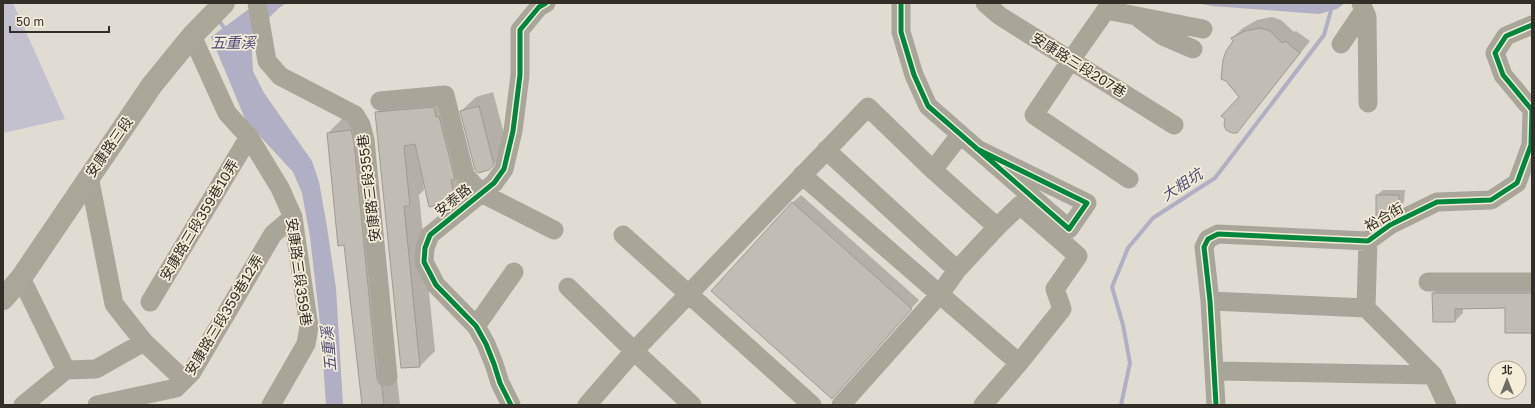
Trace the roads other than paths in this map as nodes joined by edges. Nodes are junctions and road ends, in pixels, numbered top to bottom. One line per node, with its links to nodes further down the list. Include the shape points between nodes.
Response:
1 (224, 3): 10 (main road, 安康路三段)
2 (546, 3): 25 (street, 安泰路, via 539,7 520,30 520,75 513,131 504,169 494,183)
3 (901, 3): 17 (street, via 901,32 914,75 928,106)
4 (985, 3): 13 (street, 安康路三段207巷, via 1000,16)
5 (1363, 6): 11 (street); 15 (street, via 1368,17)
6 (1134, 15): 9 (street); 12 (street, via 1163,36); 13 (street, via 1106,10)
7 (259, 19): 50 (street, 安康路三段355巷, via 267,61 280,76 355,115 361,125 365,140)
8 (1532, 25): 30 (street, 裕合街, via 1506,36 1495,53 1503,75 1532,110 1531,145 1517,183 1491,200 1437,202 1390,225)
9 (1203, 29)
10 (192, 36): 18 (street, 安康路三段359巷, via 227,113); 23 (main road, 安康路三段, via 152,85)
11 (1340, 44)
12 (1193, 49)
13 (1071, 60): 16 (street, 安康路三段207巷); 24 (street, via 1034,115)
14 (380, 101): 25 (street, via 444,95 465,175)
15 (1368, 103)
16 (1174, 126)
17 (960, 135): 19 (street); 21 (street)
18 (249, 137): 26 (street, 安康路三段359巷, via 280,188); 41 (street, 安康路三段359巷10弄)
19 (977, 149): 19 (street, via 1069,229 1087,203 1080,200)
20 (826, 150): 21 (street, via 868,106); 22 (street); 31 (street)
21 (933, 170): 27 (street)
22 (802, 175): 37 (street); 38 (street)
23 (89, 176): 33 (main road, 安康路三段); 44 (street, via 114,304)
24 (1129, 180)
25 (482, 193): 28 (street); 43 (street, 安泰路, via 430,234 424,262 436,285)
26 (294, 217): 51 (street, 安康路三段359巷12弄, via 273,234 192,372); 54 (street, 安康路三段359巷, via 308,327 306,344)
27 (997, 227): 31 (street); 46 (street, via 1020,205 1078,256 1055,289 1062,309)
28 (554, 230)
29 (623, 235): 37 (street)
30 (1368, 241): 40 (street, 裕合街, via 1218,234 1208,238 1204,247); 42 (street, 裕合街)
31 (957, 270): 38 (street)
32 (514, 272): 43 (street)
33 (21, 278): 39 (main road, 安康路三段); 47 (street)
34 (1428, 282): 35 (street)
35 (1532, 282)
36 (568, 287): 45 (street)
37 (689, 294): 45 (street); 58 (street)
38 (940, 294): 46 (street); 59 (street)
39 (3, 299)
40 (1210, 301): 42 (street); 48 (street, 裕合街)
41 (150, 302)
42 (1366, 308): 49 (street)
43 (476, 326): 55 (street, 安泰路)
44 (144, 342): 47 (street, via 96,369); 51 (street)
45 (634, 351): 56 (street); 57 (street)
46 (1019, 363): 60 (street)
47 (66, 370): 52 (street)
48 (1215, 371): 49 (street); 61 (street, 裕合街)
49 (1433, 375): 62 (street)
50 (388, 377)
51 (184, 380): 53 (street, 安康路三段359巷12弄, via 176,388)
52 (23, 405)
53 (97, 405)
54 (271, 405)
55 (511, 405)
56 (587, 405)
57 (692, 405)
58 (812, 405)
59 (841, 405)
60 (982, 405)
61 (1216, 405)
62 (1447, 405)

